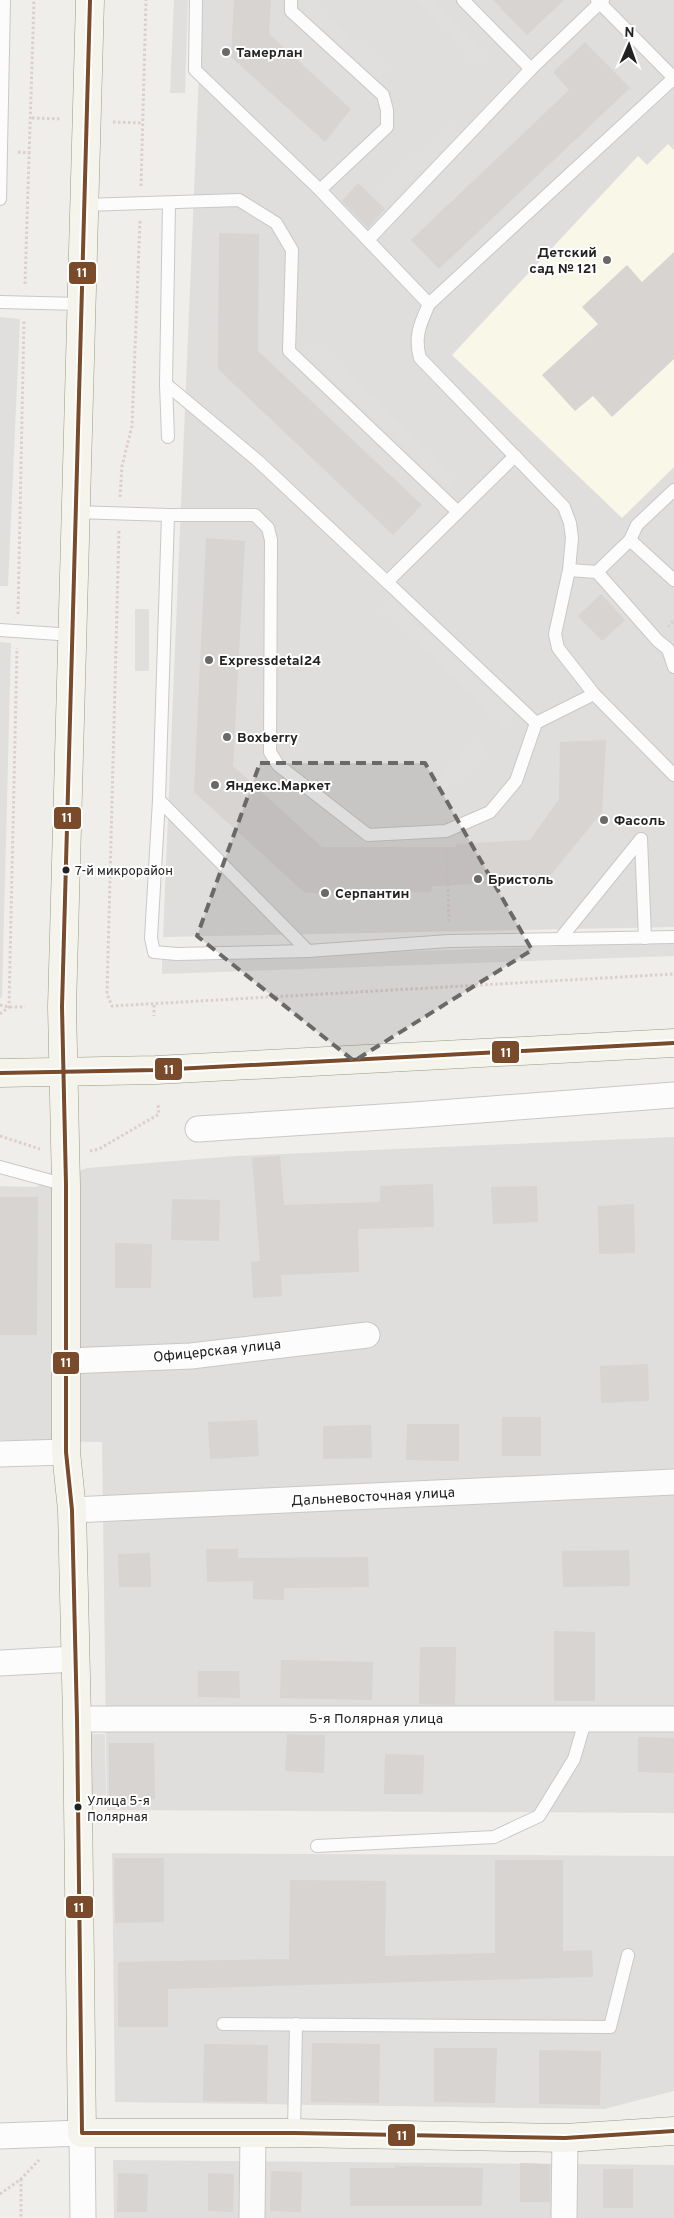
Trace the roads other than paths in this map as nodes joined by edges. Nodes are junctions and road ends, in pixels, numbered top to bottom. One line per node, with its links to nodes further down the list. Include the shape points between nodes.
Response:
1 (4, 0): 9 (lane)
2 (90, 0): 11 (street)
3 (196, 0): 8 (lane, via 194,70)
4 (292, 0): 8 (lane, via 291,11 383,95 387,110 387,127)
5 (463, 0): 7 (lane)
6 (600, 1): 7 (lane); 15 (lane, via 674,78)
7 (531, 69): 12 (lane)
8 (320, 190): 12 (lane)
9 (0, 199)
10 (169, 203): 11 (lane); 16 (lane); 21 (lane, via 239,200 276,223 292,250 288,351)
11 (84, 205): 14 (street)
12 (368, 240): 15 (lane)
13 (0, 302): 14 (lane)
14 (81, 304): 20 (street)
15 (429, 304): 18 (lane, via 417,329 416,344 420,358)
16 (166, 384): 17 (lane); 27 (lane, via 258,461)
17 (168, 437)
18 (515, 456): 21 (lane); 24 (lane, via 564,507 572,538)
19 (674, 490): 23 (lane, via 637,525)
20 (75, 512): 22 (lane); 29 (street)
21 (458, 512): 27 (lane)
22 (168, 515): 33 (lane, via 255,515 268,528 271,540 270,752 278,765 368,835 446,831 490,812 516,782); 35 (lane)
23 (630, 540): 25 (lane); 26 (lane)
24 (570, 570): 25 (lane); 32 (lane, via 555,634 558,648)
25 (597, 572): 30 (lane, via 658,641)
26 (674, 580)
27 (387, 582): 33 (lane)
28 (0, 630): 29 (lane)
29 (73, 635): 41 (street, via 62,1007)
30 (671, 649): 31 (lane)
31 (674, 667)
32 (594, 694): 33 (lane); 34 (lane)
33 (536, 724)
34 (674, 775)
35 (159, 800): 39 (lane); 39 (lane, via 151,938 154,952)
36 (674, 937): 37 (lane)
37 (645, 938): 38 (lane); 38 (lane, via 641,839)
38 (560, 939): 39 (lane, via 449,941)
39 (308, 950)
40 (674, 1043): 41 (street)
41 (64, 1072): 42 (street); 46 (street)
42 (0, 1073)
43 (674, 1095): 44 (street)
44 (198, 1129)
45 (0, 1167): 46 (lane)
46 (66, 1185): 48 (street)
47 (368, 1335): 48 (street, Офицерская улица, via 191,1356)
48 (66, 1362): 49 (street)
49 (66, 1452): 50 (street); 52 (street)
50 (0, 1454)
51 (674, 1482): 52 (street, Дальневосточная улица)
52 (72, 1510): 53 (street)
53 (75, 1659): 54 (street); 56 (street)
54 (0, 1663)
55 (586, 1718): 56 (street, 5-я Полярная улица); 57 (street, 5-я Полярная улица); 58 (lane, via 574,1760 539,1816 494,1837)
56 (77, 1719): 63 (street)
57 (674, 1719)
58 (318, 1846)
59 (628, 1956): 61 (lane, via 610,2026)
60 (223, 2024): 61 (lane)
61 (296, 2024): 64 (lane)
62 (674, 2131): 67 (street)
63 (82, 2133): 65 (street); 66 (street); 68 (street)
64 (294, 2133): 65 (street); 67 (street)
65 (253, 2134): 69 (street)
66 (0, 2136)
67 (565, 2138): 70 (street)
68 (83, 2218)
69 (252, 2218)
70 (564, 2218)

